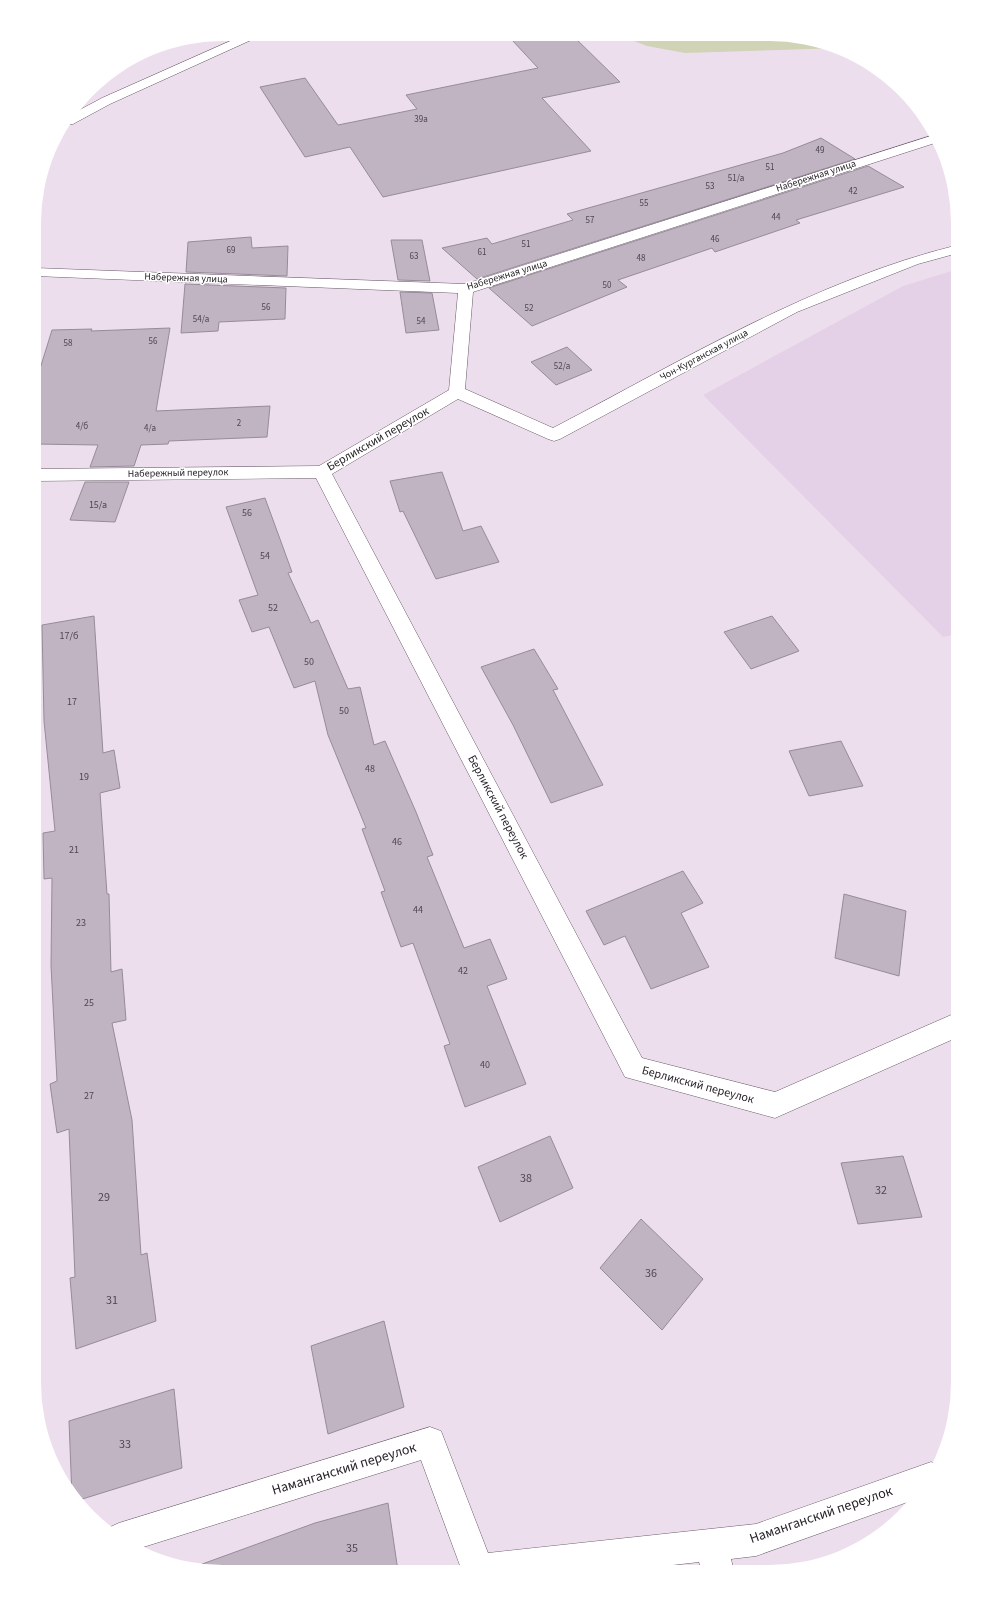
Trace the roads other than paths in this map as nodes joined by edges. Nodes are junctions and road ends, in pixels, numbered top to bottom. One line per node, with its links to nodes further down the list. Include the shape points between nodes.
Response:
1 (240, 41): 2 (street)
2 (75, 117)
3 (931, 140): 6 (street, Набережная улица)
4 (951, 251): 7 (street, Чон-Курганская улица, via 913,261 792,309 554,435)
5 (41, 272): 6 (street, Набережная улица)
6 (466, 289): 7 (street)
7 (457, 392): 8 (street, Берликский переулок)
8 (322, 472): 9 (street, Набережный переулок); 10 (street, Берликский переулок, via 634,1068 775,1105)
9 (41, 477)
10 (951, 1027)
11 (922, 1481): 13 (street, Наманганский переулок, via 756,1540)
12 (126, 1537): 14 (street, Наманганский переулок, via 430,1442)
13 (714, 1558): 15 (street, Наманганский переулок)
14 (476, 1565)
15 (576, 1565)

